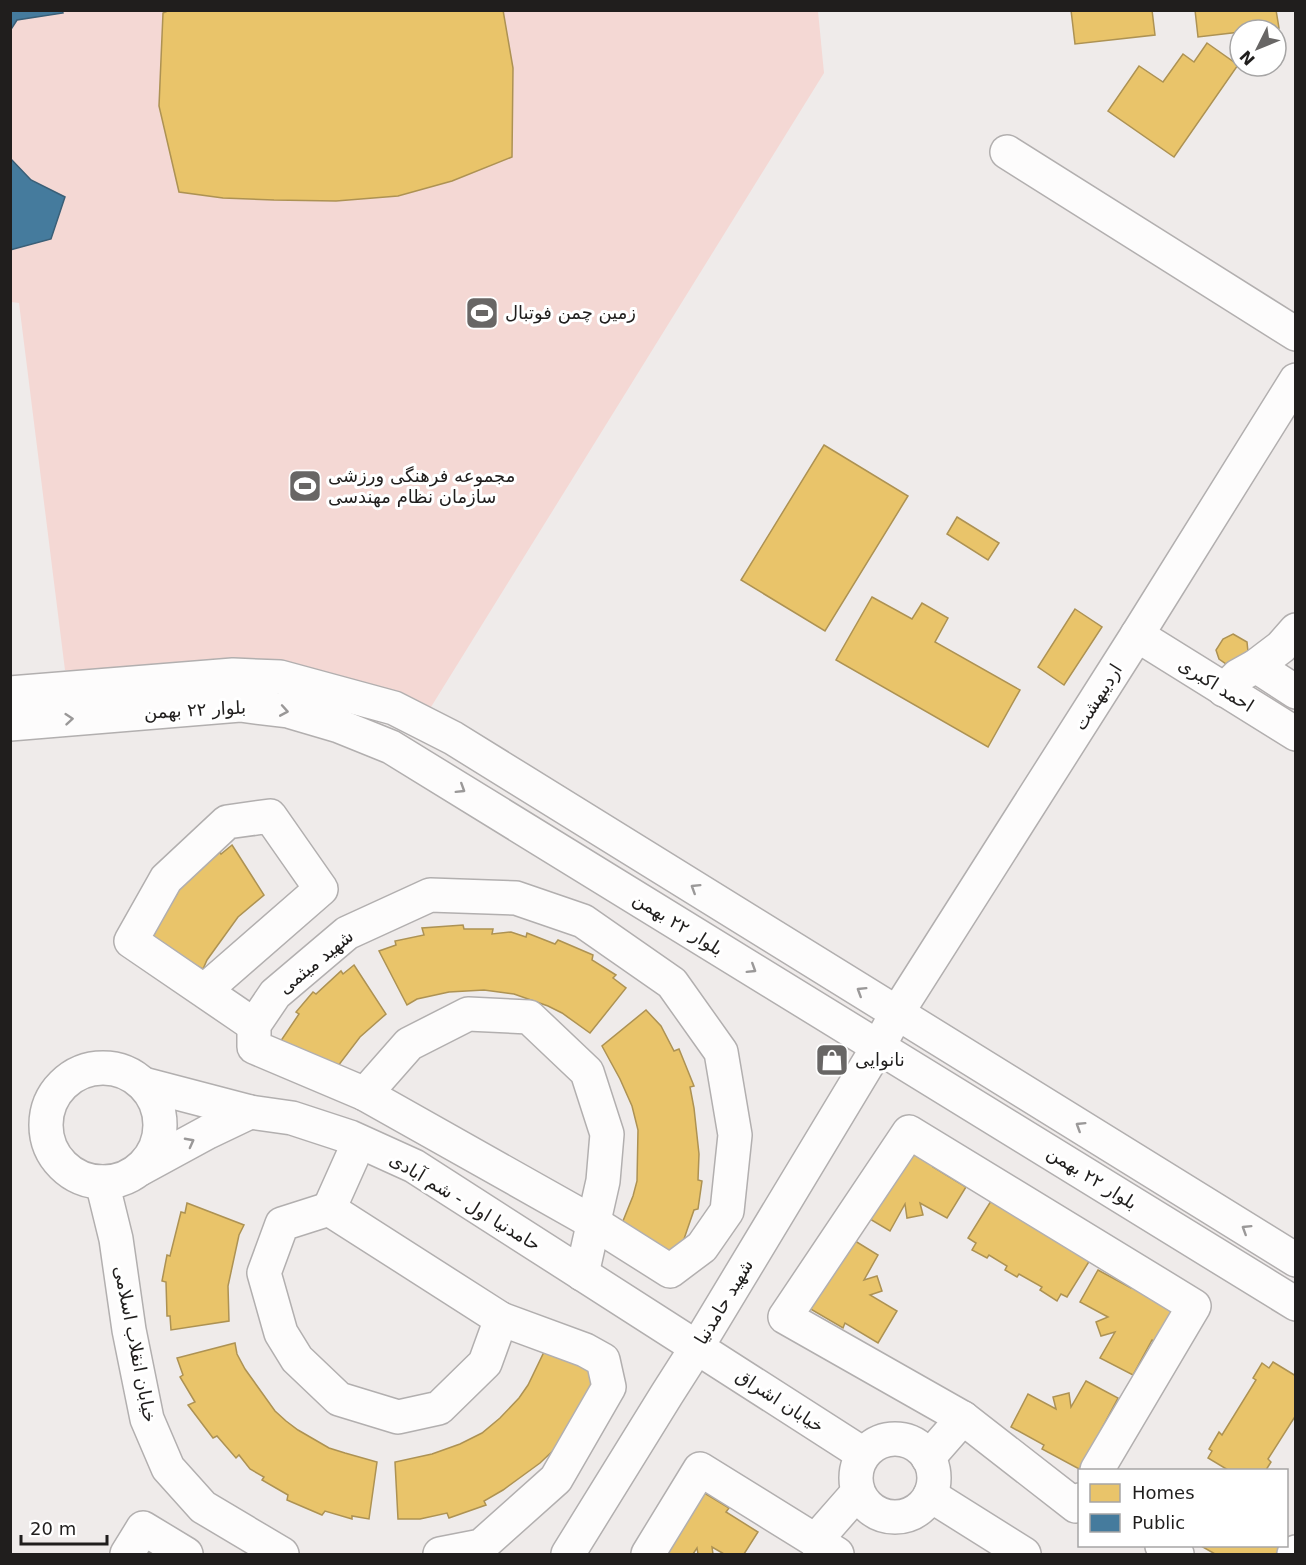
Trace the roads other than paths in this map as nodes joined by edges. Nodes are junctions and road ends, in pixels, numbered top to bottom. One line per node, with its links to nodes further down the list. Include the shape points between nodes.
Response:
1 (1007, 152): 2 (street)
2 (1296, 334)
3 (1296, 380): 5 (street, اردیبهشت)
4 (1296, 630): 6 (street)
5 (1137, 635): 7 (street, احمد اکبری); 13 (street, اردیبهشت)
6 (1256, 666): 7 (street); 8 (street)
7 (1224, 690): 11 (street, احمد اکبری)
8 (1296, 692)
9 (10, 693): 13 (street, بلوار ۲۲ بهمن, one-way to 9, via 453,738 394,708 280,677 233,675)
10 (10, 724): 15 (street, بلوار ۲۲ بهمن, one-way to 15, via 240,705 288,711 339,726 391,747)
11 (1296, 734)
12 (204, 991): 12 (street, via 321,890 270,816 227,822 166,879 131,941); 14 (street)
13 (897, 1013): 15 (street, اردیبهشت); 24 (street, بلوار ۲۲ بهمن, one-way to 13)
14 (254, 1025): 17 (street, شهید میثمی, via 254,1047); 23 (street, شهید میثمی, via 275,994 347,933 430,895 516,897 583,921 672,983 721,1052 735,1135 727,1211 702,1247 670,1271)
15 (878, 1047): 26 (street, بلوار ۲۲ بهمن); 28 (street, شهید حامدنیا)
16 (143, 1084): 18 (street, حامدنیا اول - شم آبادی); 20 (street, via 155,1100 160,1118 159,1137 152,1155); 21 (street, via 127,1073 91,1068 74,1075 50,1103 46,1120 48,1139 56,1156 68,1170 84,1179)
17 (365, 1094): 23 (street, شهید میثمی); 23 (street, via 409,1044 468,1014 529,1017 587,1072 607,1134)
18 (250, 1112): 19 (street, حامدنیا اول - شم آبادی, via 292,1118); 20 (street, one-way to 18)
19 (359, 1142): 22 (street); 25 (street, حامدنیا اول - شم آبادی, via 414,1167)
20 (139, 1170): 21 (street, via 122,1179)
21 (102, 1182): 39 (street, خیابان انقلاب اسلامی, via 116,1239 147,1419 168,1468 203,1506)
22 (329, 1209): 27 (street); 27 (street, via 282,1224 264,1274 281,1333 297,1359 339,1399 398,1417 439,1408 485,1363)
23 (594, 1222): 25 (street)
24 (1296, 1260)
25 (582, 1274): 28 (street, حامدنیا اول - شم آبادی)
26 (1296, 1304)
27 (501, 1320): 40 (street, via 603,1360 609,1387 556,1479 481,1546)
28 (697, 1347): 30 (street, خیابان اشراق); 41 (street, شهید حامدنیا)
29 (963, 1418): 31 (street); 32 (street, via 784,1317 909,1132 1194,1306); 35 (street, via 1076,1506)
30 (863, 1454): 31 (street, via 872,1446 897,1439 909,1442); 33 (street, via 855,1479)
31 (928, 1458): 34 (street, via 934,1483)
32 (1098, 1469)
33 (858, 1492): 34 (street, via 864,1503 886,1517 912,1513); 36 (street)
34 (930, 1495): 43 (street)
35 (1078, 1503)
36 (826, 1548): 42 (street, via 700,1470)
37 (126, 1554): 38 (street, via 143,1528)
38 (186, 1554)
39 (282, 1554)
40 (440, 1554)
41 (568, 1554)
42 (648, 1554)
43 (1023, 1554)

